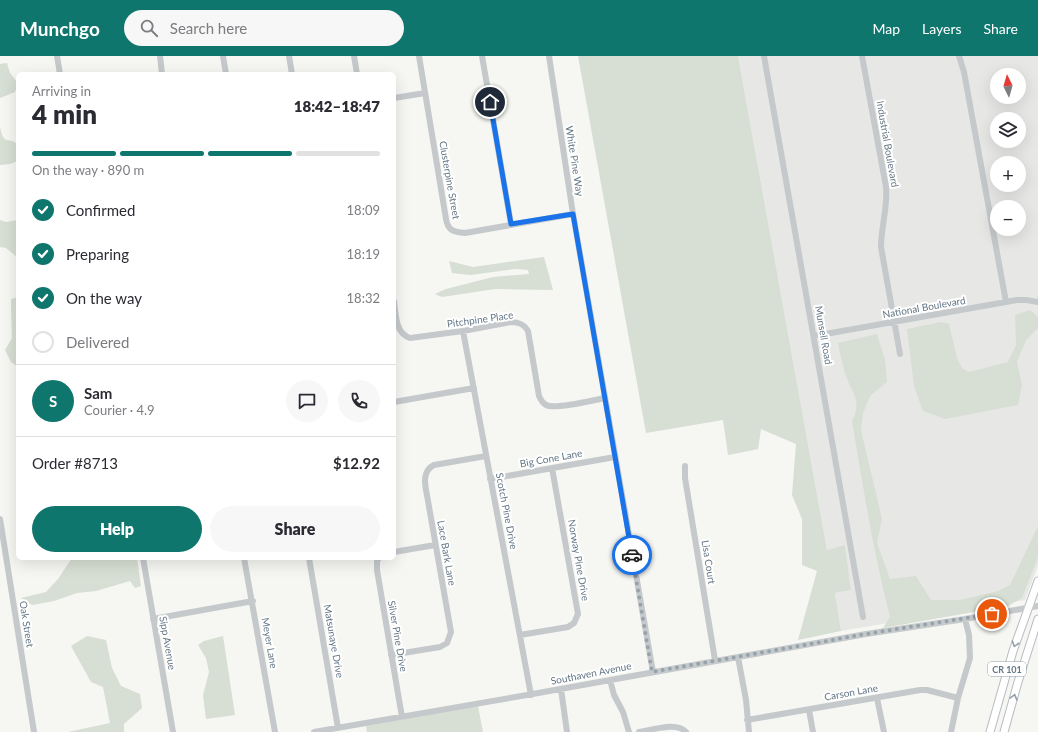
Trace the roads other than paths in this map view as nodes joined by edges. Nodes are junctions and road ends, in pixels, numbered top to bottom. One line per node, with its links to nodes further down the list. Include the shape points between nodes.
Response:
1 (57, 56): 12 (street)
2 (160, 56): 13 (street)
3 (223, 56): 14 (street)
4 (289, 56): 15 (street)
5 (354, 56): 16 (street)
6 (419, 56): 17 (street, Clusterpine Street)
7 (482, 56): 20 (street)
8 (549, 56): 19 (street, White Pine Way)
9 (764, 56): 26 (street, Munsell Road)
10 (862, 56): 24 (street, Industrial Boulevard, via 886,187 881,247)
11 (959, 56): 21 (street)
12 (60, 72)
13 (162, 72)
14 (226, 72)
15 (292, 72)
16 (357, 72)
17 (425, 93): 18 (street); 20 (street, Clusterpine Street, via 447,226 456,232 465,233)
18 (396, 98)
19 (573, 214): 20 (street, Clusterpine Street); 29 (street, White Pine Way)
20 (511, 224)
21 (1006, 302): 22 (street, National Boulevard); 24 (street, National Boulevard)
22 (1038, 302)
23 (396, 314): 25 (street, Pitchpine Place, via 398,327 405,336 416,338)
24 (894, 322): 26 (street, National Boulevard); 27 (street, Industrial Boulevard)
25 (463, 331): 28 (street, Scotch Pine Drive); 29 (street, Pitchpine Place, via 511,322 517,322 525,327 528,331 539,396 544,405 556,407)
26 (814, 336): 47 (street, Munsell Road)
27 (900, 354)
28 (474, 388): 30 (street); 31 (street, Scotch Pine Drive)
29 (605, 398): 32 (street, White Pine Way)
30 (396, 402)
31 (486, 456): 35 (street, Scotch Pine Drive); 37 (street, Lace Bark Lane, via 434,465 426,471 425,481)
32 (615, 457): 34 (street, Big Cone Lane); 55 (street, White Pine Way)
33 (685, 466): 54 (street, Lisa Court)
34 (552, 468): 35 (street, Big Cone Lane); 51 (street, Norway Pine Drive, via 578,614 574,623 568,626)
35 (490, 479): 51 (street, Scotch Pine Drive)
36 (0, 519): 65 (street, Oak Street)
37 (435, 545): 38 (street); 52 (street, Lace Bark Lane, via 450,637 447,643 440,647)
38 (396, 552)
39 (143, 560): 48 (street, Sipp Avenue)
40 (244, 560): 44 (street, Meyer Lane)
41 (309, 560): 64 (street, Matsunaye Drive)
42 (377, 560): 52 (street, Silver Pine Drive)
43 (1038, 581): 46 (main road, CR 101)
44 (252, 601): 48 (street); 67 (street, Meyer Lane)
45 (1038, 606): 46 (street, Southaven Avenue)
46 (1028, 607): 49 (street, Southaven Avenue); 77 (main road, CR 101, one-way to 77)
47 (863, 617)
48 (153, 619): 66 (street, Sipp Avenue)
49 (965, 619): 53 (street, Southaven Avenue); 60 (street, via 970,658)
50 (1038, 619): 78 (main road, CR 101, one-way to 50)
51 (520, 636): 58 (street, Scotch Pine Drive)
52 (391, 655): 62 (street, Silver Pine Drive)
53 (738, 657): 54 (street, Southaven Avenue); 63 (street)
54 (715, 660): 55 (street, Southaven Avenue)
55 (652, 672): 56 (street, Southaven Avenue)
56 (610, 680): 57 (street, Southaven Avenue); 70 (street)
57 (561, 689): 58 (street, Southaven Avenue); 69 (street)
58 (531, 695): 62 (street, Southaven Avenue)
59 (877, 698): 60 (street, Carson Lane, via 927,690); 61 (street, Carson Lane); 75 (street)
60 (958, 698): 76 (street)
61 (809, 710): 63 (street, Carson Lane); 74 (street)
62 (402, 717): 64 (street, Southaven Avenue)
63 (747, 720): 73 (street)
64 (338, 728): 68 (street, Southaven Avenue)
65 (34, 732)
66 (173, 732)
67 (275, 732)
68 (314, 732)
69 (567, 732)
70 (629, 732)
71 (639, 732): 72 (street, via 676,726)
72 (686, 732)
73 (749, 732)
74 (813, 732)
75 (884, 732)
76 (951, 732)
77 (990, 732)
78 (1004, 732)

